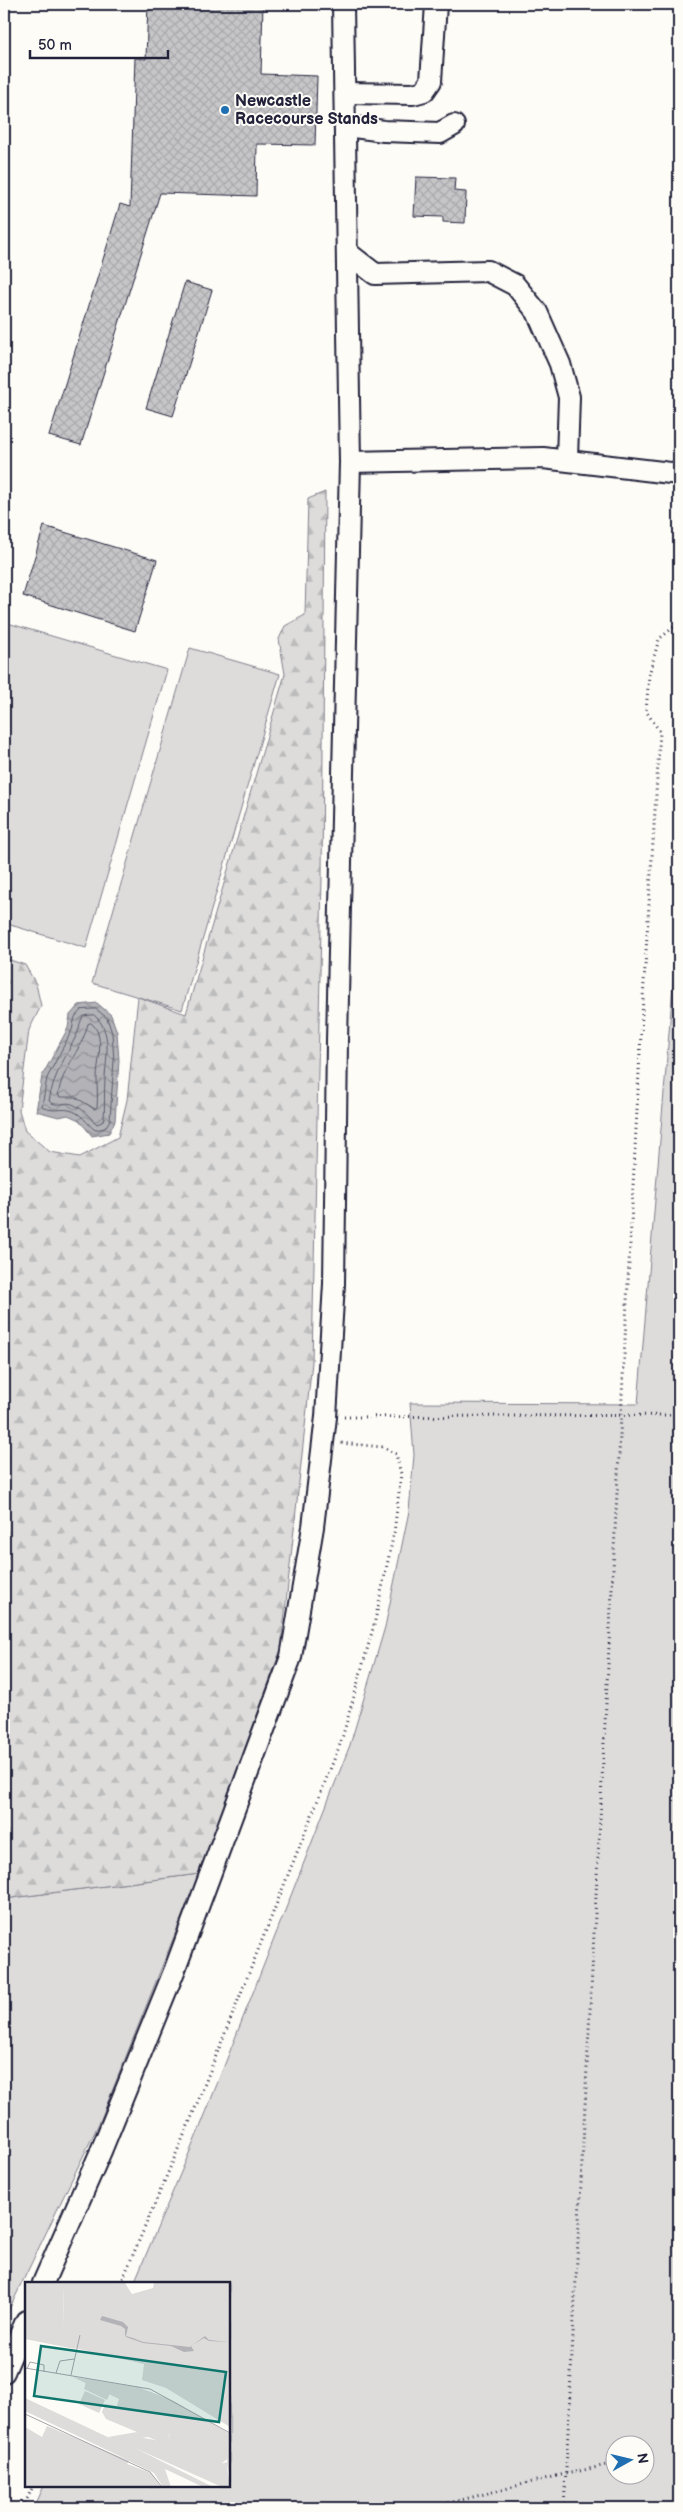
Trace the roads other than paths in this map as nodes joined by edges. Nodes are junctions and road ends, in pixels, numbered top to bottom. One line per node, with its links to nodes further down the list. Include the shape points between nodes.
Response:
1 (344, 4): 3 (street)
2 (436, 4): 3 (street, via 431,81 424,91 413,94)
3 (345, 93): 5 (street)
4 (454, 125): 5 (street, via 440,133)
5 (346, 126): 6 (street)
6 (348, 253): 7 (street, via 375,274 488,271 515,285 537,312 560,364 569,397); 8 (street)
7 (567, 459): 8 (street); 9 (street)
8 (350, 462): 10 (street, via 334,1284 326,1417 313,1527 290,1657 175,1969 101,2152)
9 (679, 474)
10 (43, 2282)
11 (25, 2323): 12 (street)
12 (4, 2372)

